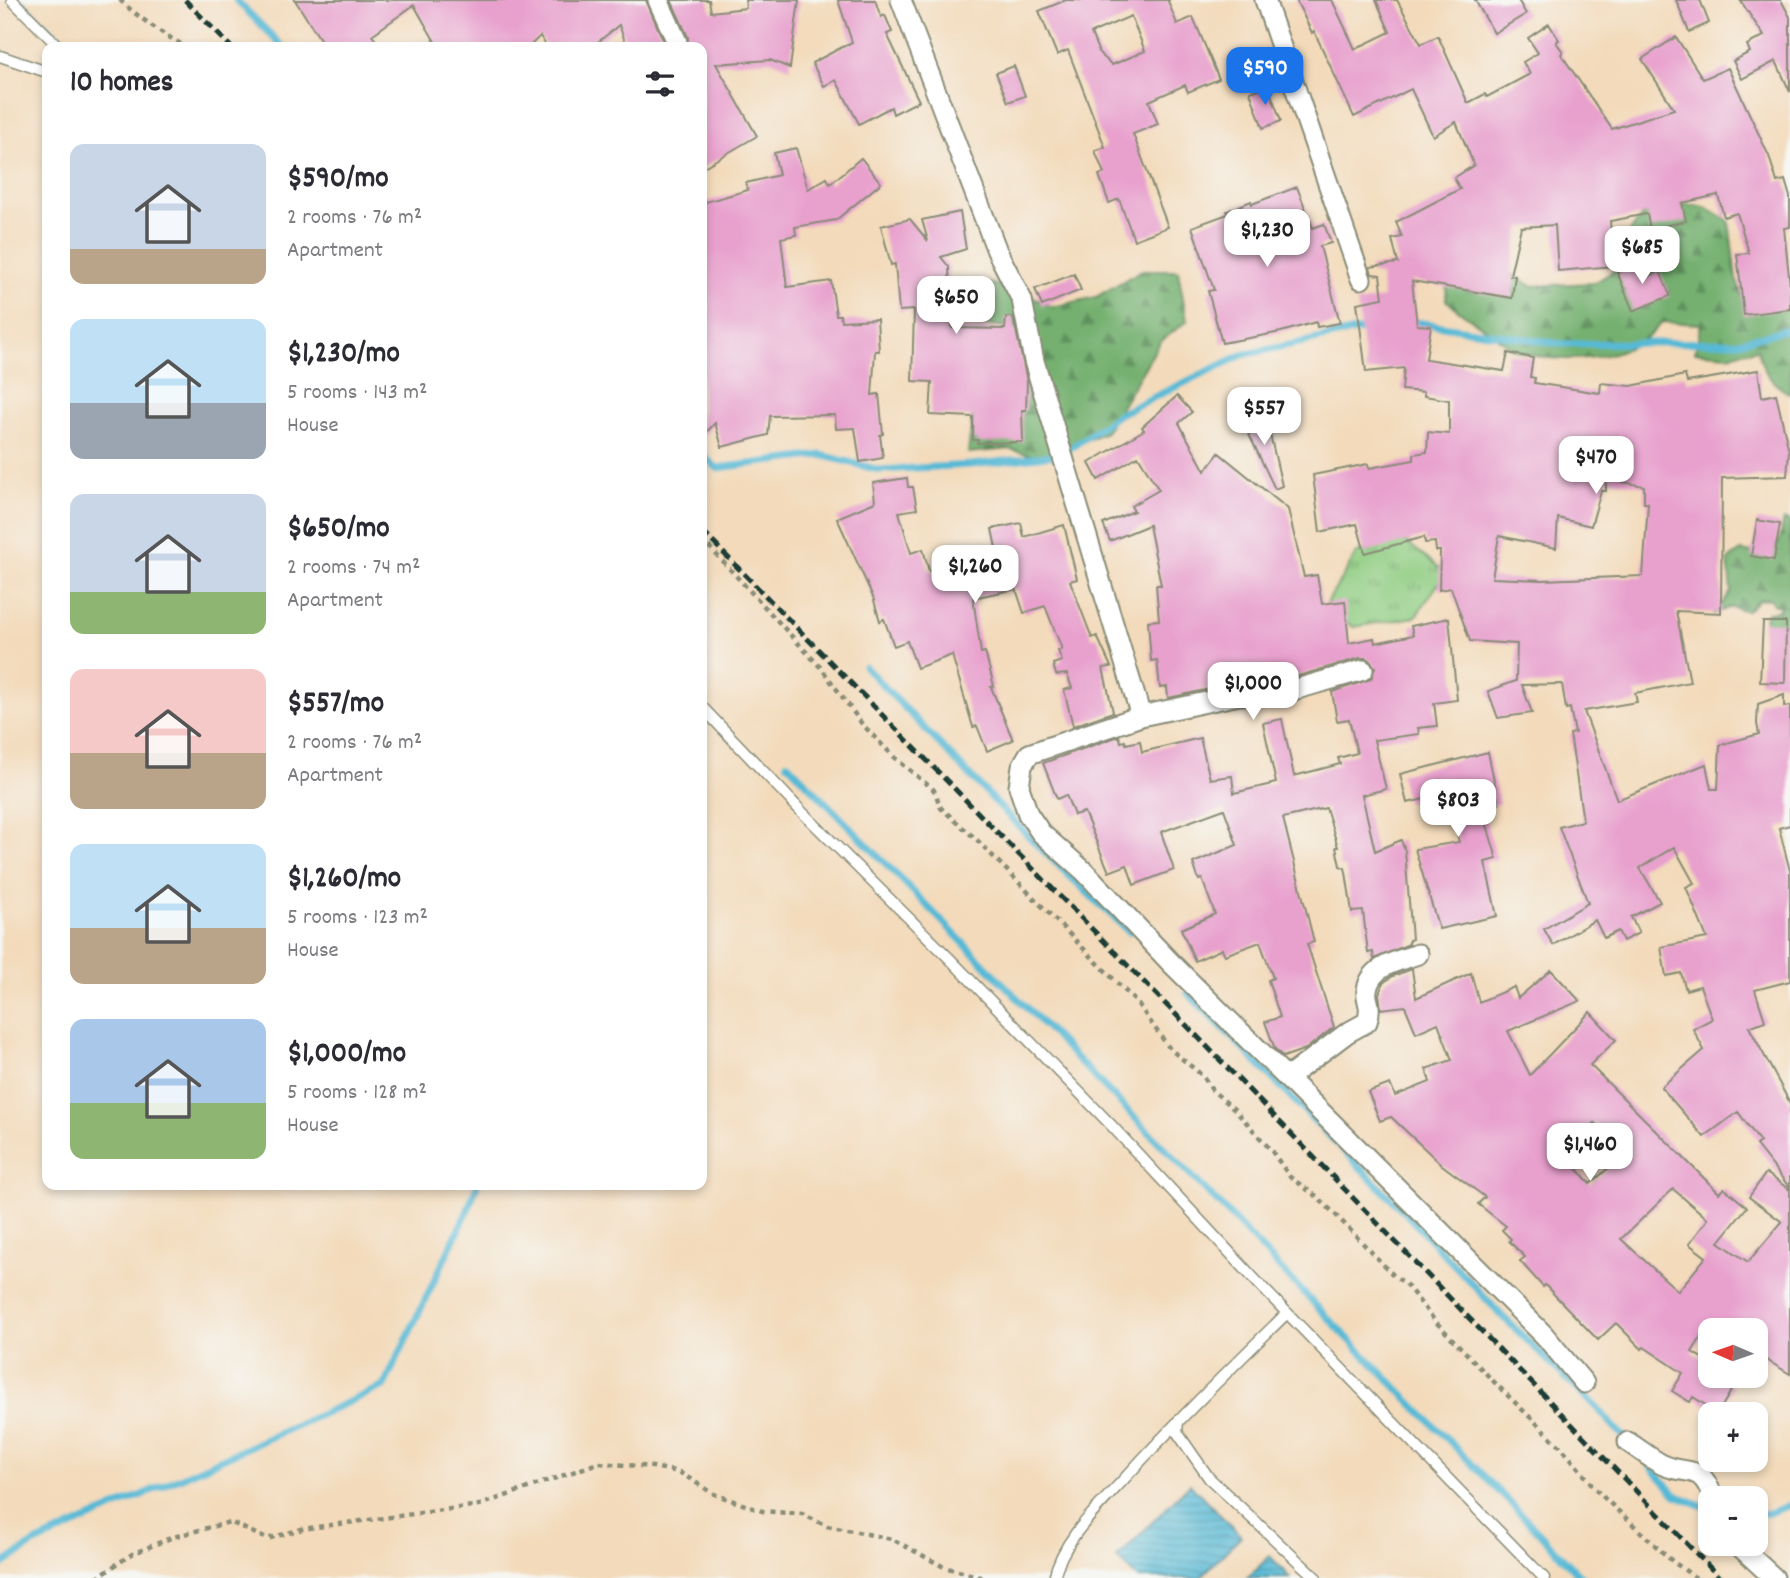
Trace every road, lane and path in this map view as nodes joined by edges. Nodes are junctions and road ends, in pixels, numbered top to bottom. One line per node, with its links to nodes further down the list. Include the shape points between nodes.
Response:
1 (12, 0): 6 (lane)
2 (120, 0): 7 (path)
3 (658, 0): 8 (street)
4 (901, 0): 15 (street, via 997,251 1022,300 1034,361)
5 (1265, 0): 11 (street)
6 (54, 42)
7 (176, 42)
8 (677, 42)
9 (0, 56): 10 (lane)
10 (42, 70)
11 (1361, 279)
12 (707, 544): 29 (path, via 822,668 862,724 934,790 941,808 1137,1003 1170,1049 1236,1111 1290,1177 1404,1282 1599,1493)
13 (1363, 670): 15 (street, via 1283,693 1239,695)
14 (707, 712): 18 (lane, via 1111,1125)
15 (1141, 716): 17 (street, via 1030,754 1022,766 1019,787 1028,814)
16 (1418, 954): 17 (street, via 1381,967 1366,992 1371,1009 1367,1022)
17 (1287, 1078): 19 (street, via 1544,1335)
18 (1287, 1313): 20 (lane); 28 (lane)
19 (1584, 1383)
20 (1178, 1421): 26 (lane, via 1081,1527 1065,1549); 27 (lane, via 1177,1432 1209,1478)
21 (1628, 1442): 22 (street, via 1663,1465 1696,1471)
22 (1709, 1486)
23 (1750, 1556): 30 (street)
24 (96, 1578): 25 (path, via 132,1554 173,1536 230,1522 267,1539 302,1529 480,1505 598,1463 679,1472 714,1494 762,1511 802,1514 827,1526 892,1539 944,1567)
25 (984, 1578)
26 (1054, 1578)
27 (1316, 1578)
28 (1544, 1578)
29 (1696, 1578)
30 (1774, 1578)

